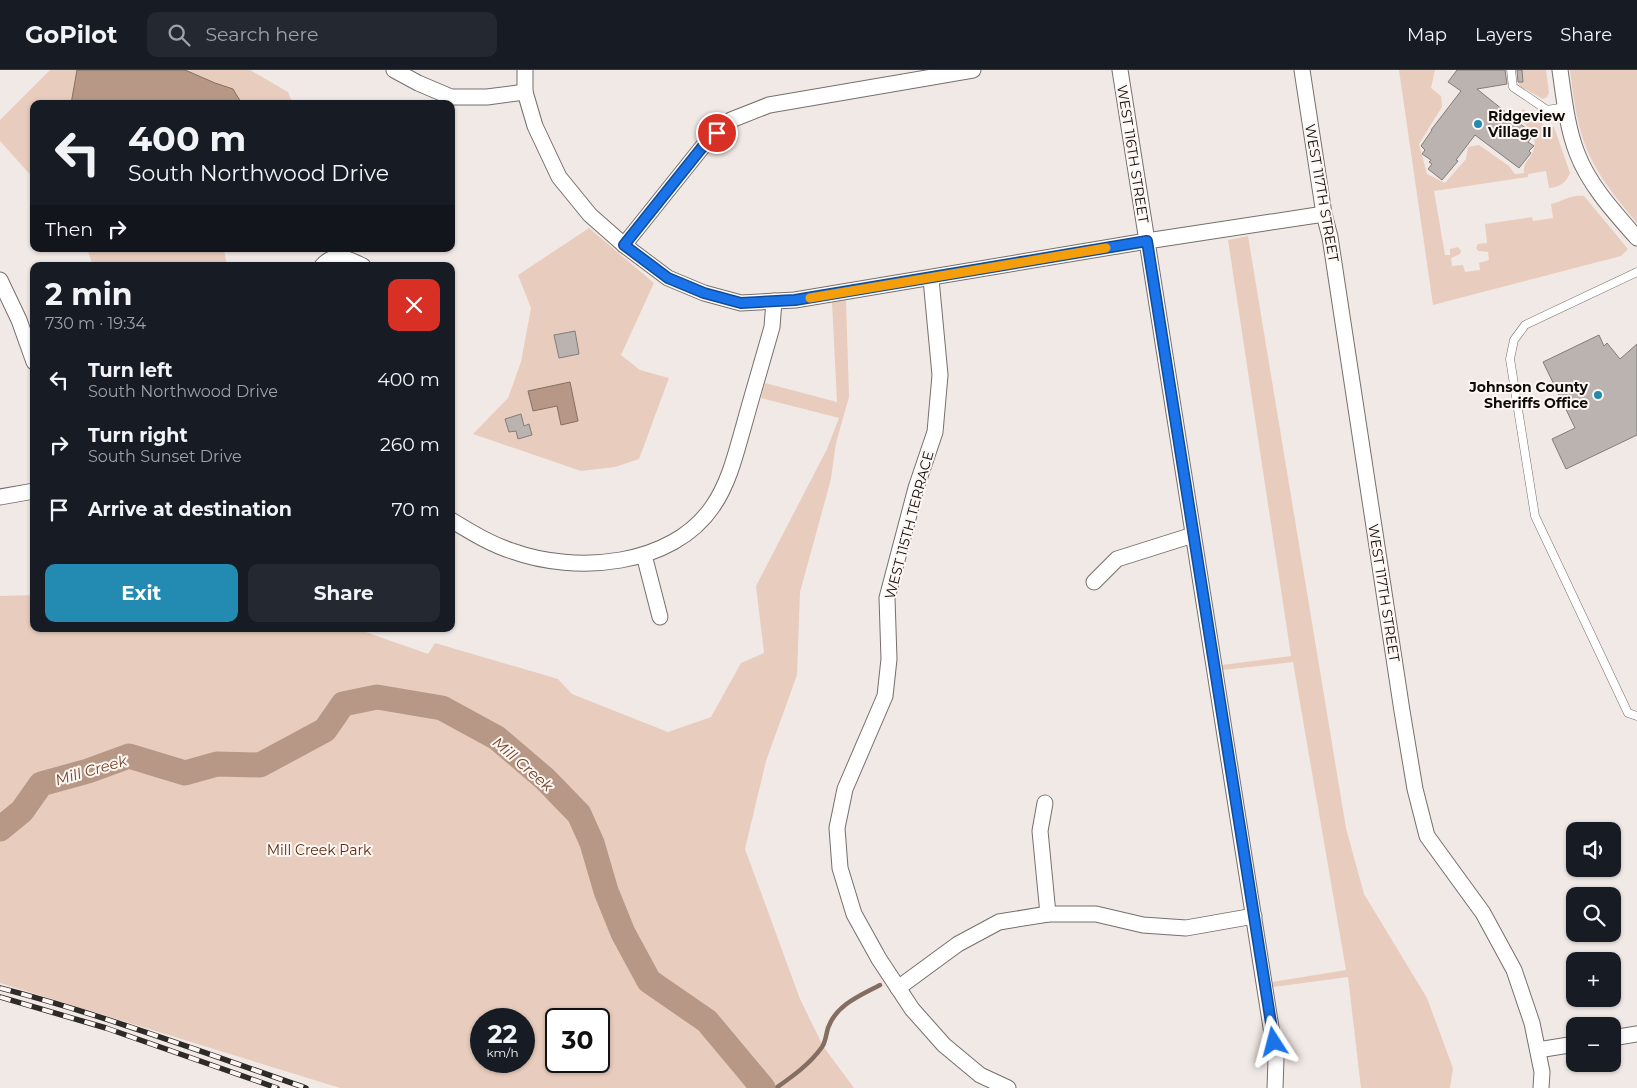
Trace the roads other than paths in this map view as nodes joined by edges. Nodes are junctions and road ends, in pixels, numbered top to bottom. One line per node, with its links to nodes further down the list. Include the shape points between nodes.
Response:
1 (394, 70): 8 (street, via 451,97)
2 (525, 70): 8 (street)
3 (973, 70): 13 (street, via 769,105 730,120 704,145)
4 (1120, 70): 12 (street, WEST 116TH STREET)
5 (1302, 70): 10 (street, WEST 117TH STREET)
6 (1511, 70): 9 (lane, via 1513,87 1547,110)
7 (1560, 70): 9 (street)
8 (526, 92): 13 (street, via 535,126 559,177 590,215)
9 (1566, 107): 11 (street, via 1577,155 1588,176)
10 (1324, 214): 12 (street); 36 (street, WEST 117TH STREET, via 1333,255 1402,711 1415,789 1427,836 1483,913 1514,970)
11 (1637, 238)
12 (1147, 241): 17 (street); 24 (street, WEST 116TH STREET)
13 (624, 245): 19 (street, via 668,278 704,293 741,303)
14 (326, 262): 15 (street, via 338,257)
15 (354, 262)
16 (1637, 272): 28 (lane, via 1525,326 1514,340 1510,359 1535,516 1628,713)
17 (931, 278): 19 (street); 32 (street, WEST 115TH TERRACE, via 940,375 935,432 916,488 887,598 889,659 885,696 844,789 837,828 840,868 854,914)
18 (0, 280): 20 (street)
19 (774, 302): 25 (street, via 772,326 727,481 713,507 694,529 669,545)
20 (30, 351)
21 (30, 492): 22 (street)
22 (0, 496)
23 (455, 522): 25 (street, via 512,552 547,560 583,564)
24 (1193, 535): 26 (street, via 1117,559); 31 (street, WEST 116TH STREET)
25 (644, 555): 27 (street)
26 (1094, 582)
27 (660, 618)
28 (1637, 716)
29 (1045, 803): 30 (street, via 1040,831)
30 (1048, 914): 31 (street, via 1096,914 1144,925 1186,928); 32 (street, via 999,922 958,944)
31 (1254, 916): 38 (street, WEST 116TH STREET, via 1276,1059)
32 (898, 988): 37 (street, WEST 115TH TERRACE, via 944,1045 980,1075)
33 (1637, 1034): 34 (street)
34 (1621, 1037)
35 (1566, 1045): 36 (street)
36 (1538, 1050): 39 (street, WEST 117TH STREET)
37 (1008, 1088)
38 (1276, 1088)
39 (1541, 1088)

